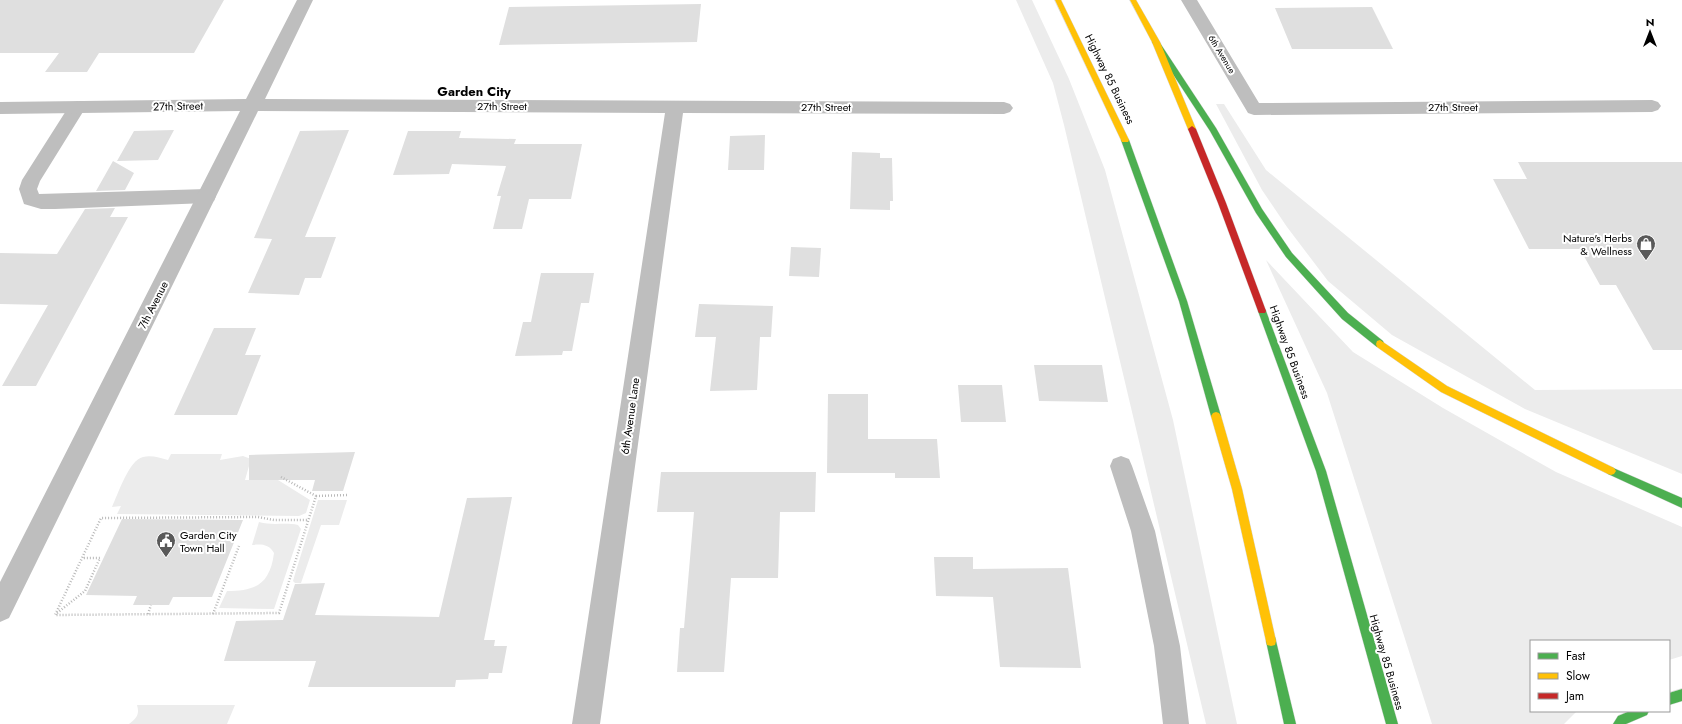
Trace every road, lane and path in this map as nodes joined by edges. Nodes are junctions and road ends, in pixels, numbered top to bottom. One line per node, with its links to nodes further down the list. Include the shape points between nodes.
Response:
1 (305, 0): 6 (street, 7th Avenue)
2 (1058, 0): 32 (main road, Highway 85 Business, via 1124,136 1183,301 1237,489)
3 (1133, 0): 5 (main road, Highway 85 Business)
4 (1189, 0): 12 (street, 6th Avenue)
5 (1156, 42): 18 (main road, via 1213,130 1259,211 1285,248 1345,316 1391,353 1444,389 1566,450); 33 (main road, Highway 85 Business, via 1222,203 1321,471)
6 (253, 105): 8 (street, 27th Street); 9 (street, 27th Street); 13 (street, 7th Avenue)
7 (1652, 106): 12 (street, 27th Street)
8 (77, 107): 10 (street, 27th Street); 13 (lane, via 31,180 28,188 31,199 55,202)
9 (675, 107): 11 (street, 27th Street); 30 (street, 6th Avenue Lane)
10 (0, 108)
11 (1004, 108)
12 (1254, 109)
13 (208, 196): 23 (street, 7th Avenue)
14 (1121, 466): 31 (lane, via 1143,531 1167,646)
15 (281, 477): 17 (path)
16 (348, 495): 17 (path)
17 (316, 496): 19 (path)
18 (1682, 503)
19 (308, 520): 21 (path, via 274,520 258,517 101,518); 25 (path, via 279,613)
20 (239, 546): 25 (path)
21 (82, 558): 26 (path); 26 (path, via 100,558 84,591)
22 (151, 605): 24 (path)
23 (0, 609)
24 (148, 614): 25 (path); 26 (path)
25 (212, 614)
26 (55, 615)
27 (1682, 695): 28 (main road)
28 (1670, 699)
29 (1641, 712): 34 (main road, via 1622,720)
30 (586, 724)
31 (1176, 724)
32 (1290, 724)
33 (1392, 724)
34 (1619, 724)

